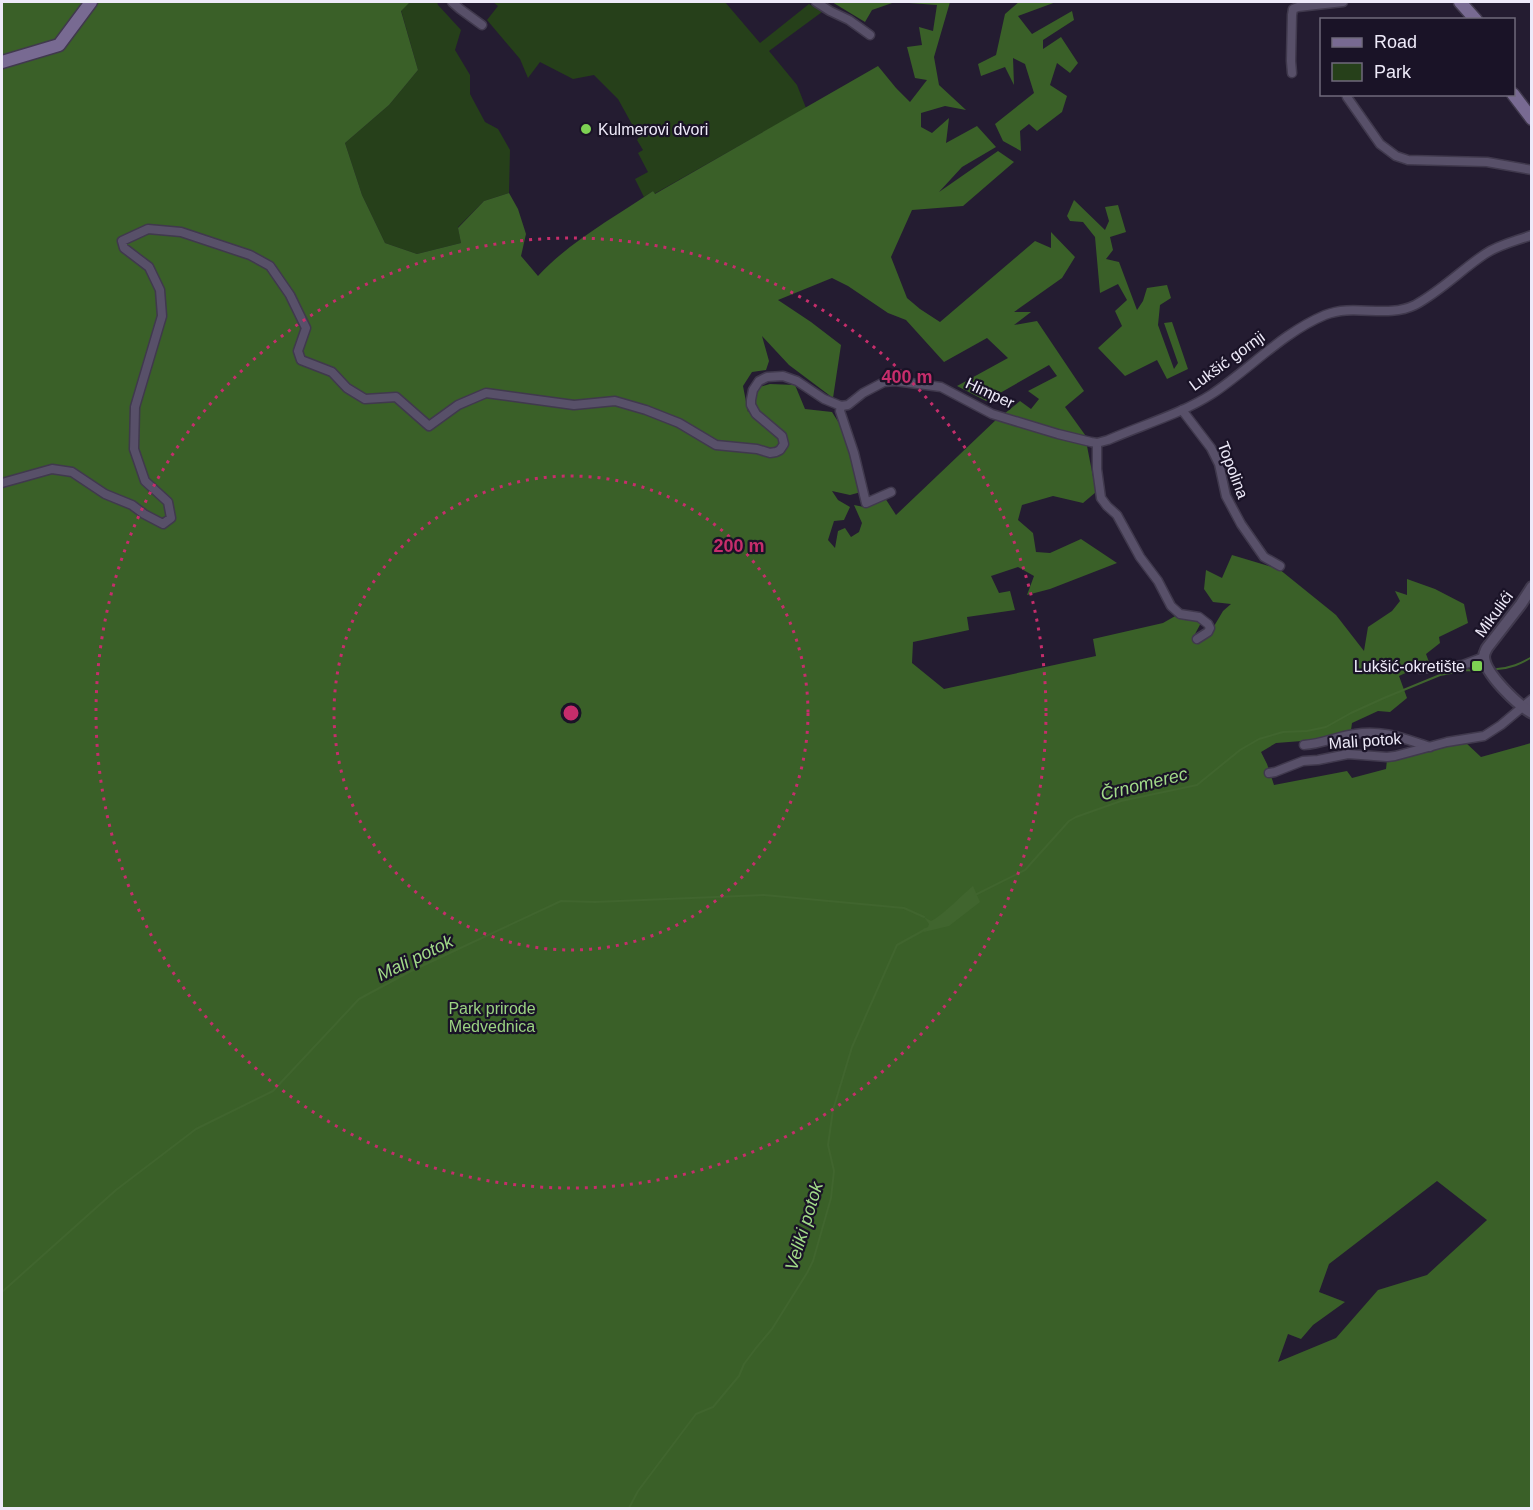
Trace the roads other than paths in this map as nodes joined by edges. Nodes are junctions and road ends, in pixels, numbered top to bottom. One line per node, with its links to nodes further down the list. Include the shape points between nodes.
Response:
1 (91, 2): 9 (main road, via 58,45)
2 (452, 2): 7 (street)
3 (816, 2): 8 (street)
4 (1343, 2): 10 (street, via 1293,9)
5 (1460, 2): 6 (main road)
6 (1474, 18)
7 (482, 25)
8 (870, 35)
9 (2, 62)
10 (1292, 73)
11 (1515, 96): 13 (main road)
12 (1347, 97): 14 (street, via 1380,144 1401,159 1487,162)
13 (1532, 119)
14 (1532, 170)
15 (1532, 235): 17 (street, Lukšić gornji, via 1485,254 1408,308 1388,312 1340,311 1309,323 1212,394)
16 (841, 406): 18 (street, Himper, via 849,405 884,382 910,382 941,387 992,414); 19 (street, via 783,376 759,381 753,390 753,410 782,436 784,444 770,453 716,445 679,423 615,401 574,405 486,393 458,405 429,426 396,397 365,399 332,372 301,360 298,351 306,328 270,266 250,255 181,232 148,229 122,241 124,248 149,267 160,290 162,316 135,407 134,449 145,481 168,502 171,518 163,524 72,472 52,469); 20 (street, via 866,503)
17 (1182, 410): 18 (street, Lukšić gornji); 21 (street, Topolina, via 1211,448 1226,496 1241,524 1264,557)
18 (1097, 443): 23 (street, via 1101,498 1118,515 1175,611 1199,616 1208,624 1208,632)
19 (2, 483)
20 (891, 492)
21 (1280, 566)
22 (1532, 586): 24 (street, Mikulići)
23 (1197, 639)
24 (1484, 657): 25 (street, via 1462,665); 27 (street, Mikulići, via 1492,674)
25 (1420, 669)
26 (1532, 699): 27 (street)
27 (1527, 710): 29 (street, Mali potok, via 1484,736)
28 (1304, 745): 29 (street, Mali potok, via 1377,732)
29 (1430, 747): 30 (street, Mali potok, via 1387,757 1348,754 1303,761)
30 (1269, 773)

